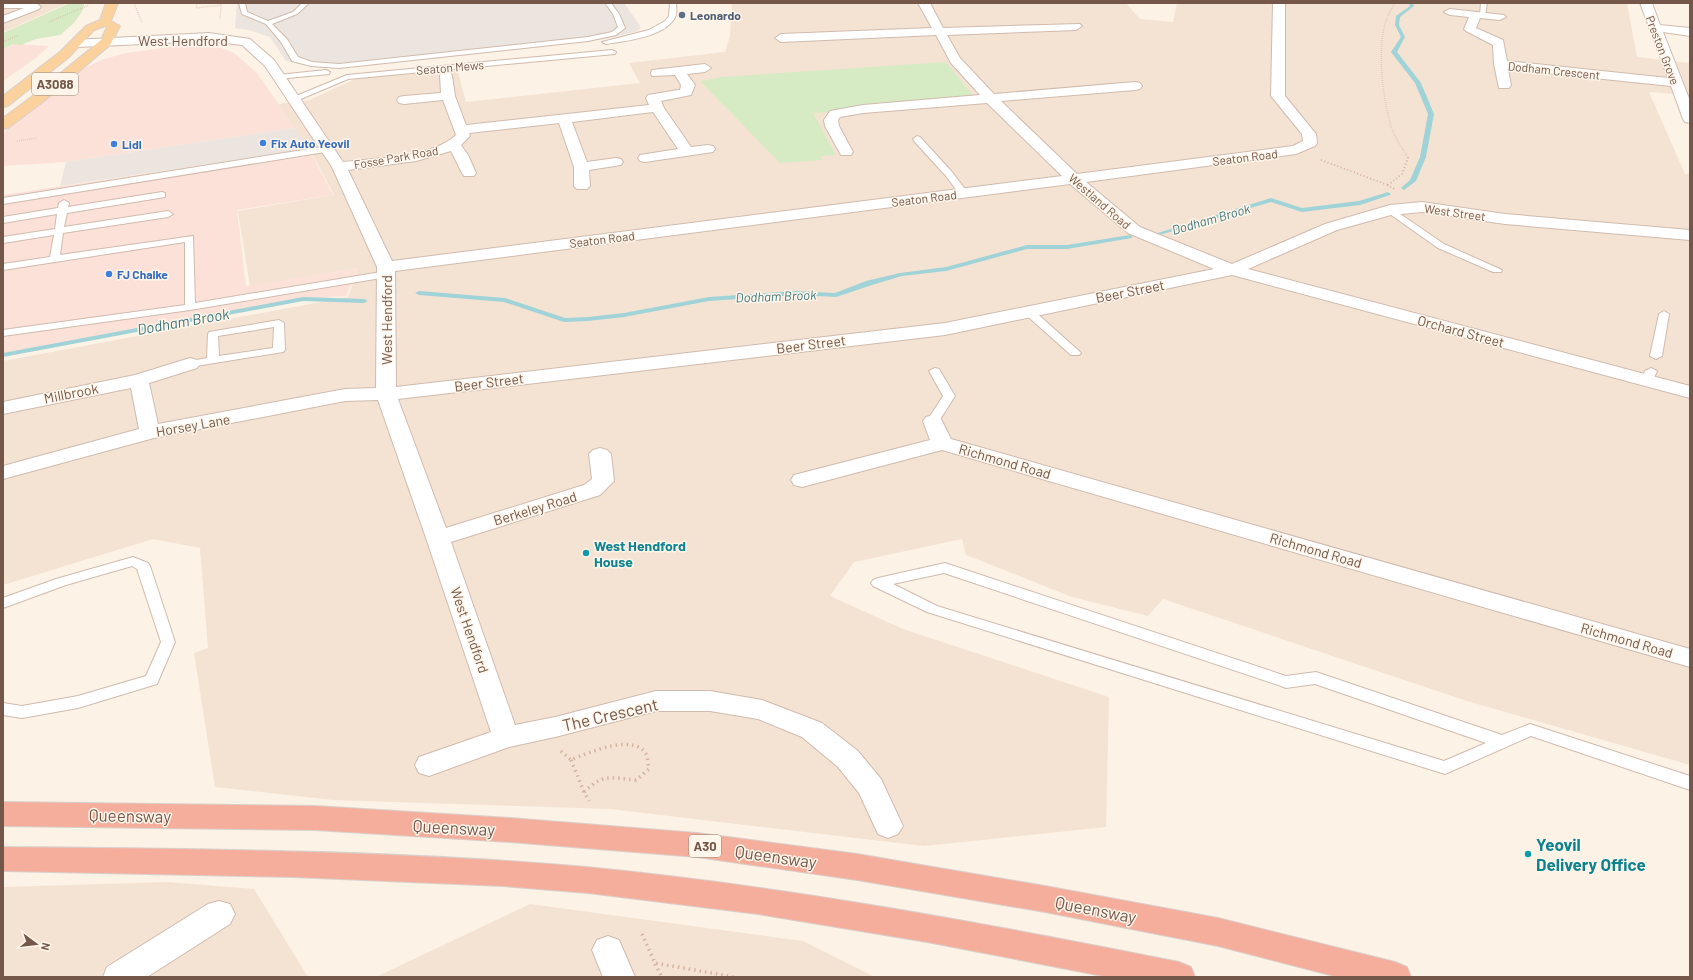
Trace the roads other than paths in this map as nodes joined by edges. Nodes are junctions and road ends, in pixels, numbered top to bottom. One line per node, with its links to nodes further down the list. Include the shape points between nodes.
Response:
1 (112, 3): 19 (main road)
2 (242, 3): 15 (lane, via 244,13)
3 (306, 3): 15 (lane, via 295,14)
4 (608, 3): 15 (lane, via 622,28 614,34 472,53 339,66 311,64 295,58)
5 (673, 3): 33 (lane, via 672,16 660,28 638,36 593,44)
6 (924, 3): 20 (street, Westland Road)
7 (1279, 3): 58 (street, Seaton Road, via 1278,96 1309,134 1310,143 1296,150)
8 (1484, 3): 12 (lane)
9 (1646, 3): 17 (street, Preston Grove)
10 (3, 5): 14 (street, via 29,4 35,7)
11 (1450, 12): 12 (street)
12 (1480, 15): 13 (street); 27 (street, Dodham Crescent, via 1470,29 1499,43)
13 (1500, 17)
14 (3, 20)
15 (268, 23)
16 (1076, 26): 20 (street)
17 (1654, 28): 22 (street); 34 (street, Preston Grove)
18 (141, 29): 21 (street)
19 (112, 30): 21 (street); 23 (street); 23 (main road, A3088, via 90,28); 24 (street, West Hendford); 28 (main road, A3088)
20 (938, 31): 25 (street); 38 (street, Westland Road, via 955,60)
21 (157, 32): 24 (street)
22 (1690, 32)
23 (76, 38): 41 (main road, A3088)
24 (172, 38): 28 (street, via 117,50); 33 (street, West Hendford, via 246,42 270,63)
25 (781, 38)
26 (612, 52): 39 (lane, Seaton Mews, via 347,76)
27 (1500, 64): 34 (street, Dodham Crescent); 35 (street)
28 (74, 68): 45 (main road, A3088)
29 (705, 68): 30 (street)
30 (679, 70): 31 (street); 42 (street, via 688,85 686,92 653,98)
31 (657, 73)
32 (446, 76): 37 (street)
33 (278, 77): 39 (street, West Hendford)
34 (1676, 83): 44 (street, Preston Grove)
35 (1504, 85)
36 (1135, 86): 38 (street)
37 (448, 96): 40 (street); 46 (street)
38 (990, 98): 52 (street, via 863,109 835,114 831,120 832,126); 58 (street, Westland Road)
39 (293, 99): 50 (street, West Hendford)
40 (404, 100)
41 (3, 103)
42 (656, 108): 43 (street); 51 (street)
43 (564, 118): 46 (street); 56 (street)
44 (1690, 119)
45 (3, 125)
46 (460, 130): 48 (street, Fosse Park Road, via 463,136)
47 (917, 139): 61 (lane)
48 (453, 144): 55 (street, Fosse Park Road, via 438,151 419,155); 57 (street, Fosse Park Road)
49 (708, 148): 51 (street)
50 (328, 149): 55 (street, West Hendford); 60 (lane)
51 (687, 151): 53 (street)
52 (846, 152)
53 (645, 158)
54 (616, 162): 56 (street)
55 (339, 167): 73 (street, West Hendford)
56 (581, 167): 59 (street)
57 (469, 173)
58 (1074, 178): 61 (street, Seaton Road); 74 (street, Westland Road, via 1134,230)
59 (582, 186)
60 (66, 191): 63 (lane); 64 (lane)
61 (963, 193): 73 (street, Seaton Road)
62 (162, 195): 64 (lane)
63 (3, 201)
64 (63, 210): 67 (lane); 68 (lane)
65 (1390, 210): 69 (street, West Street, via 1422,207 1505,219); 74 (street, West Street, via 1331,227); 75 (lane, via 1441,246)
66 (168, 214): 68 (lane)
67 (3, 220)
68 (59, 231): 70 (lane); 71 (lane)
69 (1690, 235)
70 (3, 240)
71 (54, 260): 72 (lane); 76 (lane, via 190,238)
72 (3, 267)
73 (387, 270): 76 (lane); 87 (street, West Hendford)
74 (1232, 270): 77 (street, Beer Street); 86 (street, Orchard Street, via 1649,376)
75 (1497, 270)
76 (190, 307): 79 (lane)
77 (1029, 312): 80 (lane); 87 (street, Beer Street, via 945,329)
78 (1664, 314): 81 (lane)
79 (3, 333)
80 (1075, 353)
81 (1656, 356)
82 (213, 361): 82 (lane, via 279,350 279,323 213,334); 83 (lane)
83 (190, 364): 85 (street, Millbrook)
84 (935, 371): 89 (lane, via 949,396)
85 (139, 380): 88 (street, Millbrook, via 24,396); 90 (street)
86 (1690, 392)
87 (386, 394): 90 (street, Horsey Lane, via 345,395); 95 (street, West Hendford)
88 (3, 408)
89 (933, 421): 91 (street, Richmond Road)
90 (151, 432): 93 (street, Horsey Lane)
91 (942, 443): 94 (street, Richmond Road); 97 (street, Richmond Road)
92 (600, 454): 95 (street, Berkeley Road, via 603,481 592,490)
93 (3, 474)
94 (802, 480)
95 (438, 538): 99 (street, West Hendford)
96 (3, 604): 98 (lane, via 61,582 133,561 143,566 168,642 152,680 71,703 22,712)
97 (1690, 658)
98 (3, 709)
99 (506, 737): 101 (street, The Crescent); 104 (street, The Crescent, via 656,701 710,701 762,710 812,730 848,759 872,787)
100 (1503, 742): 100 (lane, via 1445,768 932,609 878,583 945,568 1286,682 1316,678); 102 (lane, via 1530,730)
101 (429, 765)
102 (1690, 783)
103 (3, 814): 109 (highway, Queensway / A30, via 315,818 697,845 857,867 1053,900 1218,932)
104 (888, 826)
105 (3, 859): 108 (highway, via 319,865 495,872 673,890 846,915 1043,949)
106 (219, 914): 107 (street)
107 (119, 977)
108 (1179, 977)
109 (1395, 977)

